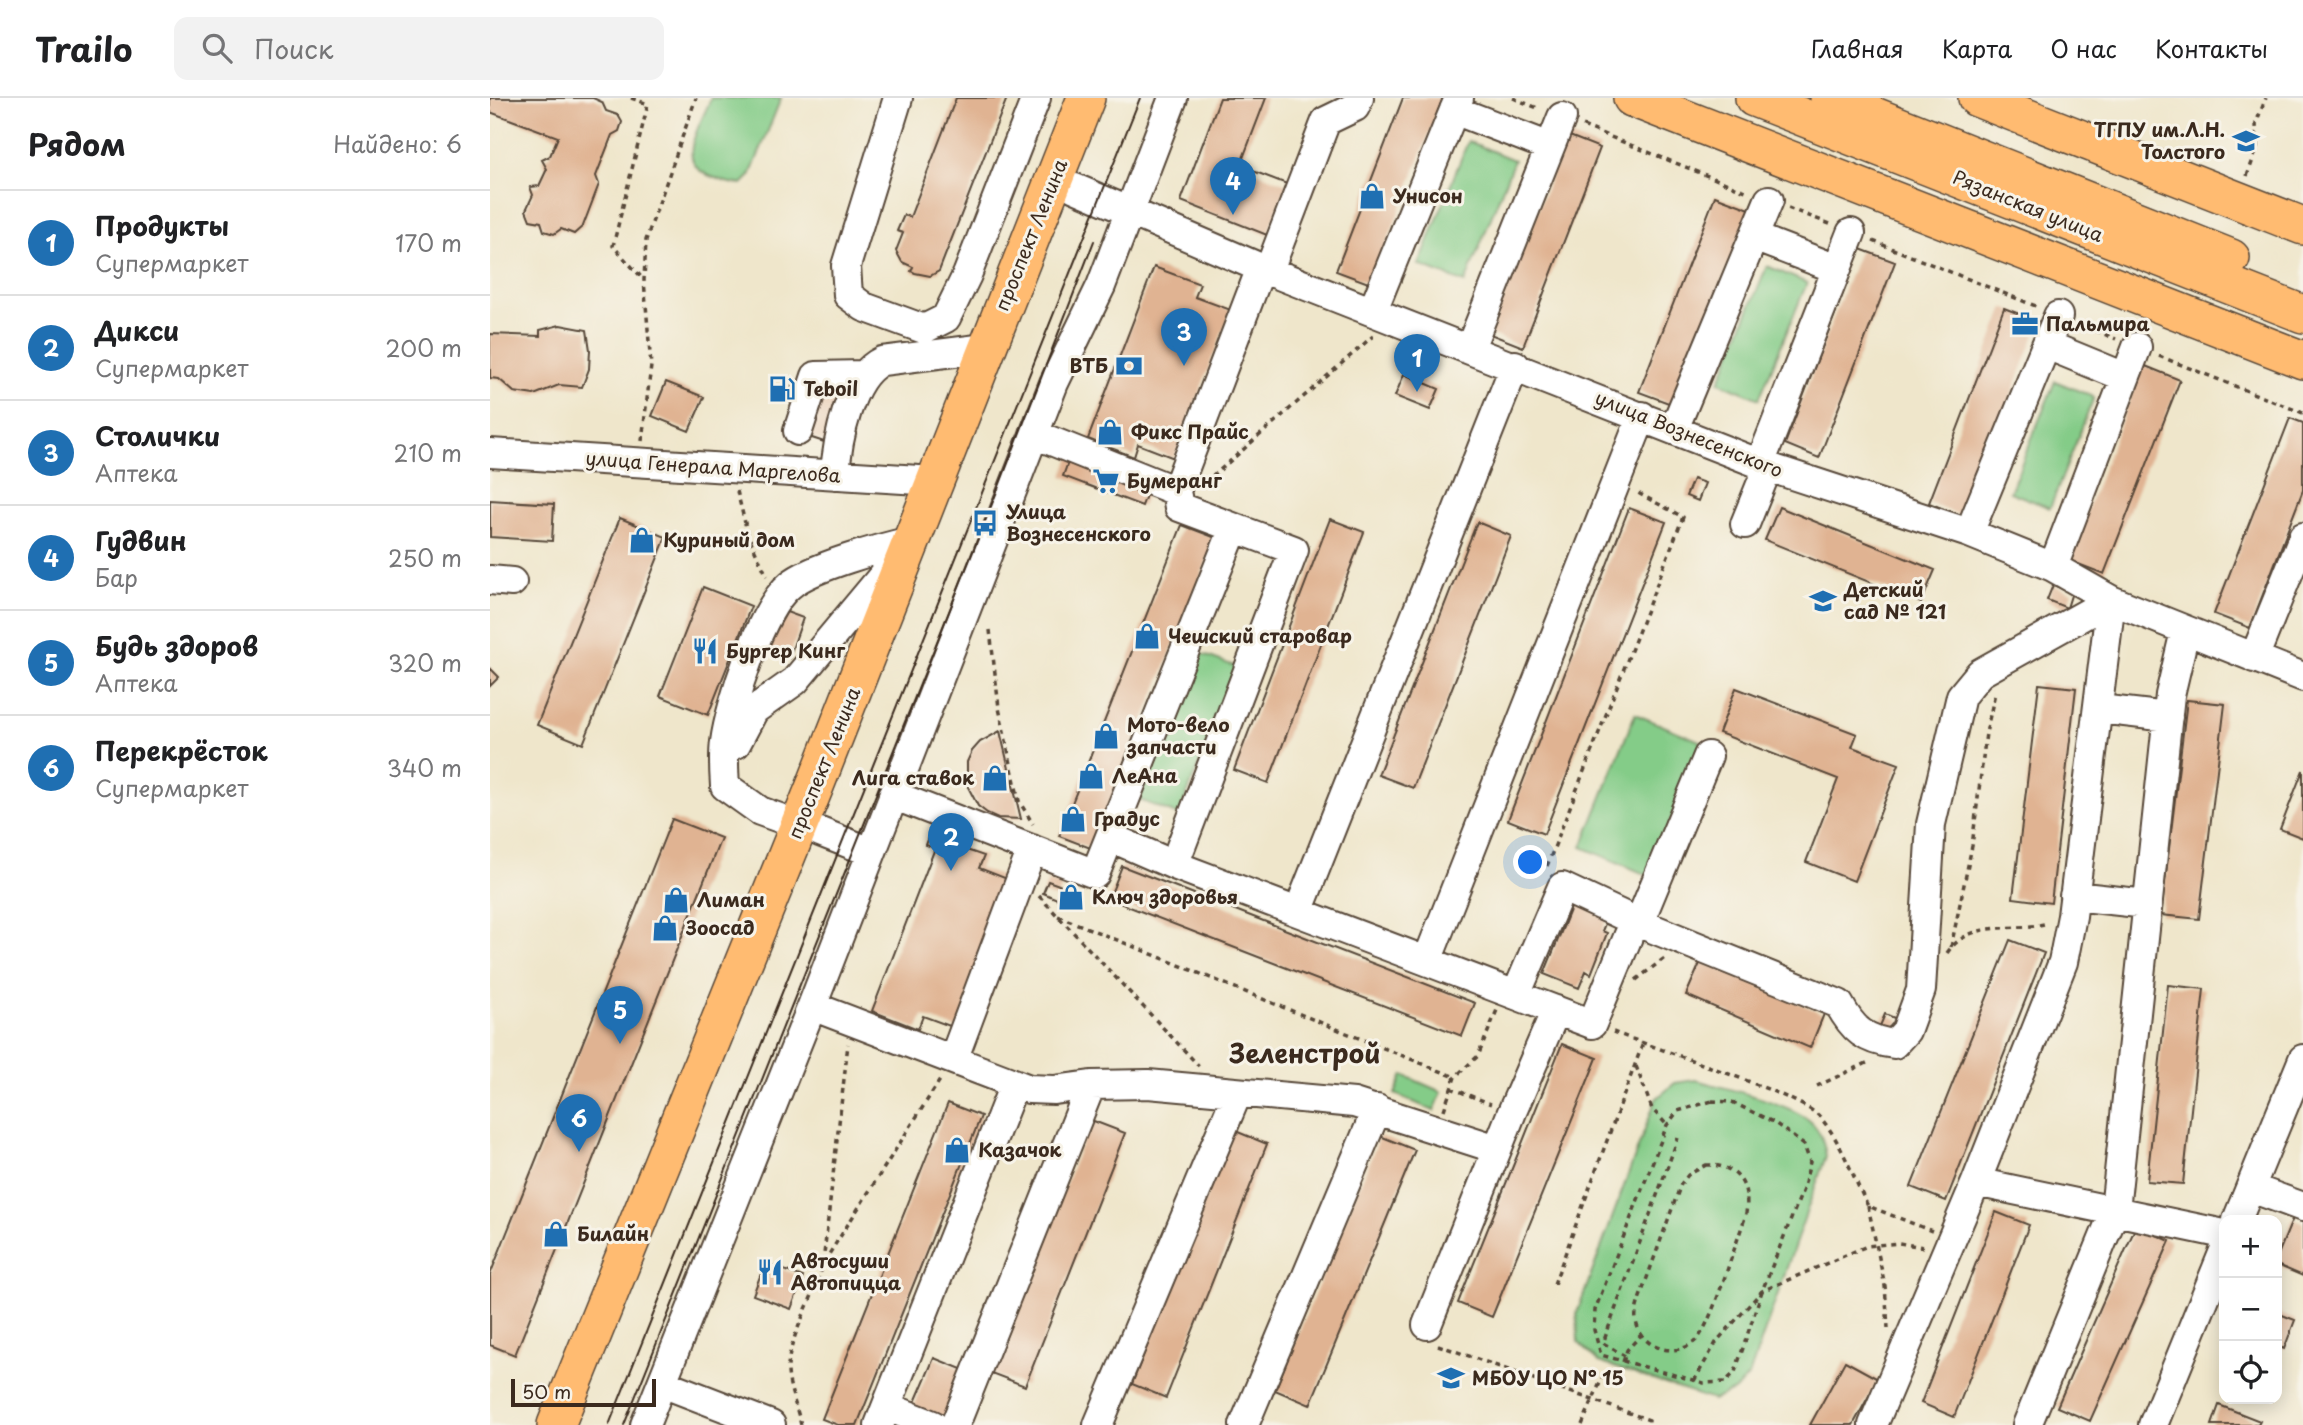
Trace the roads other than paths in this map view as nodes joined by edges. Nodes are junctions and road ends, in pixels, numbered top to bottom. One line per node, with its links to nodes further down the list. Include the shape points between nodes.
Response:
1 (898, 98): 26 (street, via 846,266 848,295)
2 (1036, 98): 26 (street, via 967,275 946,318)
3 (1086, 98): 29 (main road, проспект Ленина)
4 (1111, 98): 14 (main road, проспект Ленина)
5 (1173, 98): 16 (street)
6 (1359, 98): 20 (street, via 1346,114 1326,121)
7 (1632, 98): 31 (main road)
8 (1754, 98): 24 (main road, Рязанская улица)
9 (1829, 98): 22 (main road, Рязанская улица)
10 (1977, 98): 17 (main road)
11 (1456, 104): 13 (street); 23 (street)
12 (1562, 117): 13 (street)
13 (1550, 147): 30 (street)
14 (1075, 188): 16 (street, улица Вознесенского); 44 (main road, проспект Ленина)
15 (1769, 200): 19 (street)
16 (1129, 210): 20 (street, улица Вознесенского); 39 (street, via 1101,286)
17 (2303, 226)
18 (1851, 233): 21 (street)
19 (1754, 237): 21 (street); 36 (street)
20 (1265, 269): 23 (street, улица Вознесенского); 45 (street)
21 (1837, 269): 41 (street)
22 (2303, 287)
23 (1383, 314): 30 (street, улица Вознесенского)
24 (2303, 314)
25 (2058, 316): 27 (street)
26 (925, 342): 29 (street); 33 (street, via 871,366)
27 (2047, 345): 34 (street); 48 (street)
28 (2137, 347): 34 (street)
29 (986, 348): 44 (main road, проспект Ленина)
30 (1470, 348): 32 (street, улица Вознесенского)
31 (2303, 360)
32 (1515, 365): 35 (street, улица Вознесенского); 68 (street)
33 (863, 375): 37 (street, via 816,376); 38 (street)
34 (2125, 377): 51 (street)
35 (1642, 416): 36 (street, улица Вознесенского); 70 (street)
36 (1674, 429): 41 (street, улица Вознесенского)
37 (798, 431): 38 (street); 42 (street)
38 (840, 433): 43 (street)
39 (1034, 435): 45 (street); 60 (street)
40 (490, 453): 42 (street, улица Генерала Маргелова)
41 (1764, 465): 46 (street); 48 (street, улица Вознесенского)
42 (790, 472): 43 (street, улица Генерала Маргелова)
43 (835, 475): 44 (street, улица Генерала Маргелова)
44 (946, 482): 50 (main road, проспект Ленина); 61 (main road, проспект Ленина)
45 (1176, 491): 47 (street, via 1179,507)
46 (1745, 524)
47 (1234, 528): 62 (street); 65 (street, via 1294,550)
48 (1969, 533): 51 (street, улица Вознесенского)
49 (2303, 537): 54 (street)
50 (912, 541): 59 (street, via 795,681 754,710); 59 (street, via 876,548 793,582 777,597 763,622 730,720); 61 (main road, проспект Ленина)
51 (2053, 567): 52 (street, улица Вознесенского)
52 (2111, 600): 53 (street, улица Вознесенского); 56 (street); 69 (street, via 1980,673 1961,696 1931,824 1921,990 1906,1031 1894,1044 1873,1041 1856,1031 1839,1004)
53 (2185, 631): 54 (street, улица Вознесенского); 57 (street)
54 (2254, 658): 55 (street, улица Вознесенского)
55 (2303, 677)
56 (2099, 709): 57 (street); 67 (street)
57 (2168, 718): 66 (street)
58 (1708, 756): 69 (street)
59 (723, 768): 61 (street, via 725,786 760,811)
60 (892, 795): 63 (street); 64 (street)
61 (810, 829): 64 (street); 91 (main road, проспект Ленина); 92 (main road, проспект Ленина)
62 (1112, 838): 63 (street, via 1095,874); 65 (street)
63 (1037, 851): 75 (street)
64 (871, 852): 72 (street)
65 (1174, 865): 68 (street)
66 (2147, 904): 67 (street); 84 (street)
67 (2073, 906): 81 (street, via 2063,962)
68 (1298, 912): 70 (street)
69 (1639, 923): 71 (street, via 1562,887); 73 (street, via 1630,932 1596,1014)
70 (1427, 961): 71 (street)
71 (1510, 993): 73 (street)
72 (812, 1006): 75 (street); 89 (street)
73 (1556, 1010): 80 (street)
74 (2303, 1059): 82 (street)
75 (953, 1060): 76 (street)
76 (1014, 1084): 77 (street, via 1043,1090); 90 (street)
77 (1091, 1085): 78 (street, via 1148,1084); 96 (street)
78 (1231, 1093): 79 (street); 97 (street)
79 (1377, 1109): 80 (street); 98 (street)
80 (1497, 1149): 88 (street)
81 (1976, 1182): 84 (street); 99 (street)
82 (2251, 1188): 83 (street); 85 (street)
83 (2303, 1208)
84 (2115, 1210): 86 (street); 100 (street)
85 (2239, 1215)
86 (2219, 1233)
87 (2219, 1263): 101 (street)
88 (1427, 1325)
89 (662, 1383): 93 (street); 94 (street)
90 (883, 1416): 95 (street)
91 (556, 1425)
92 (584, 1425)
93 (645, 1425)
94 (771, 1425)
95 (933, 1425)
96 (956, 1425)
97 (1098, 1425)
98 (1244, 1425)
99 (1873, 1425)
100 (2027, 1425)
101 (2153, 1425)

